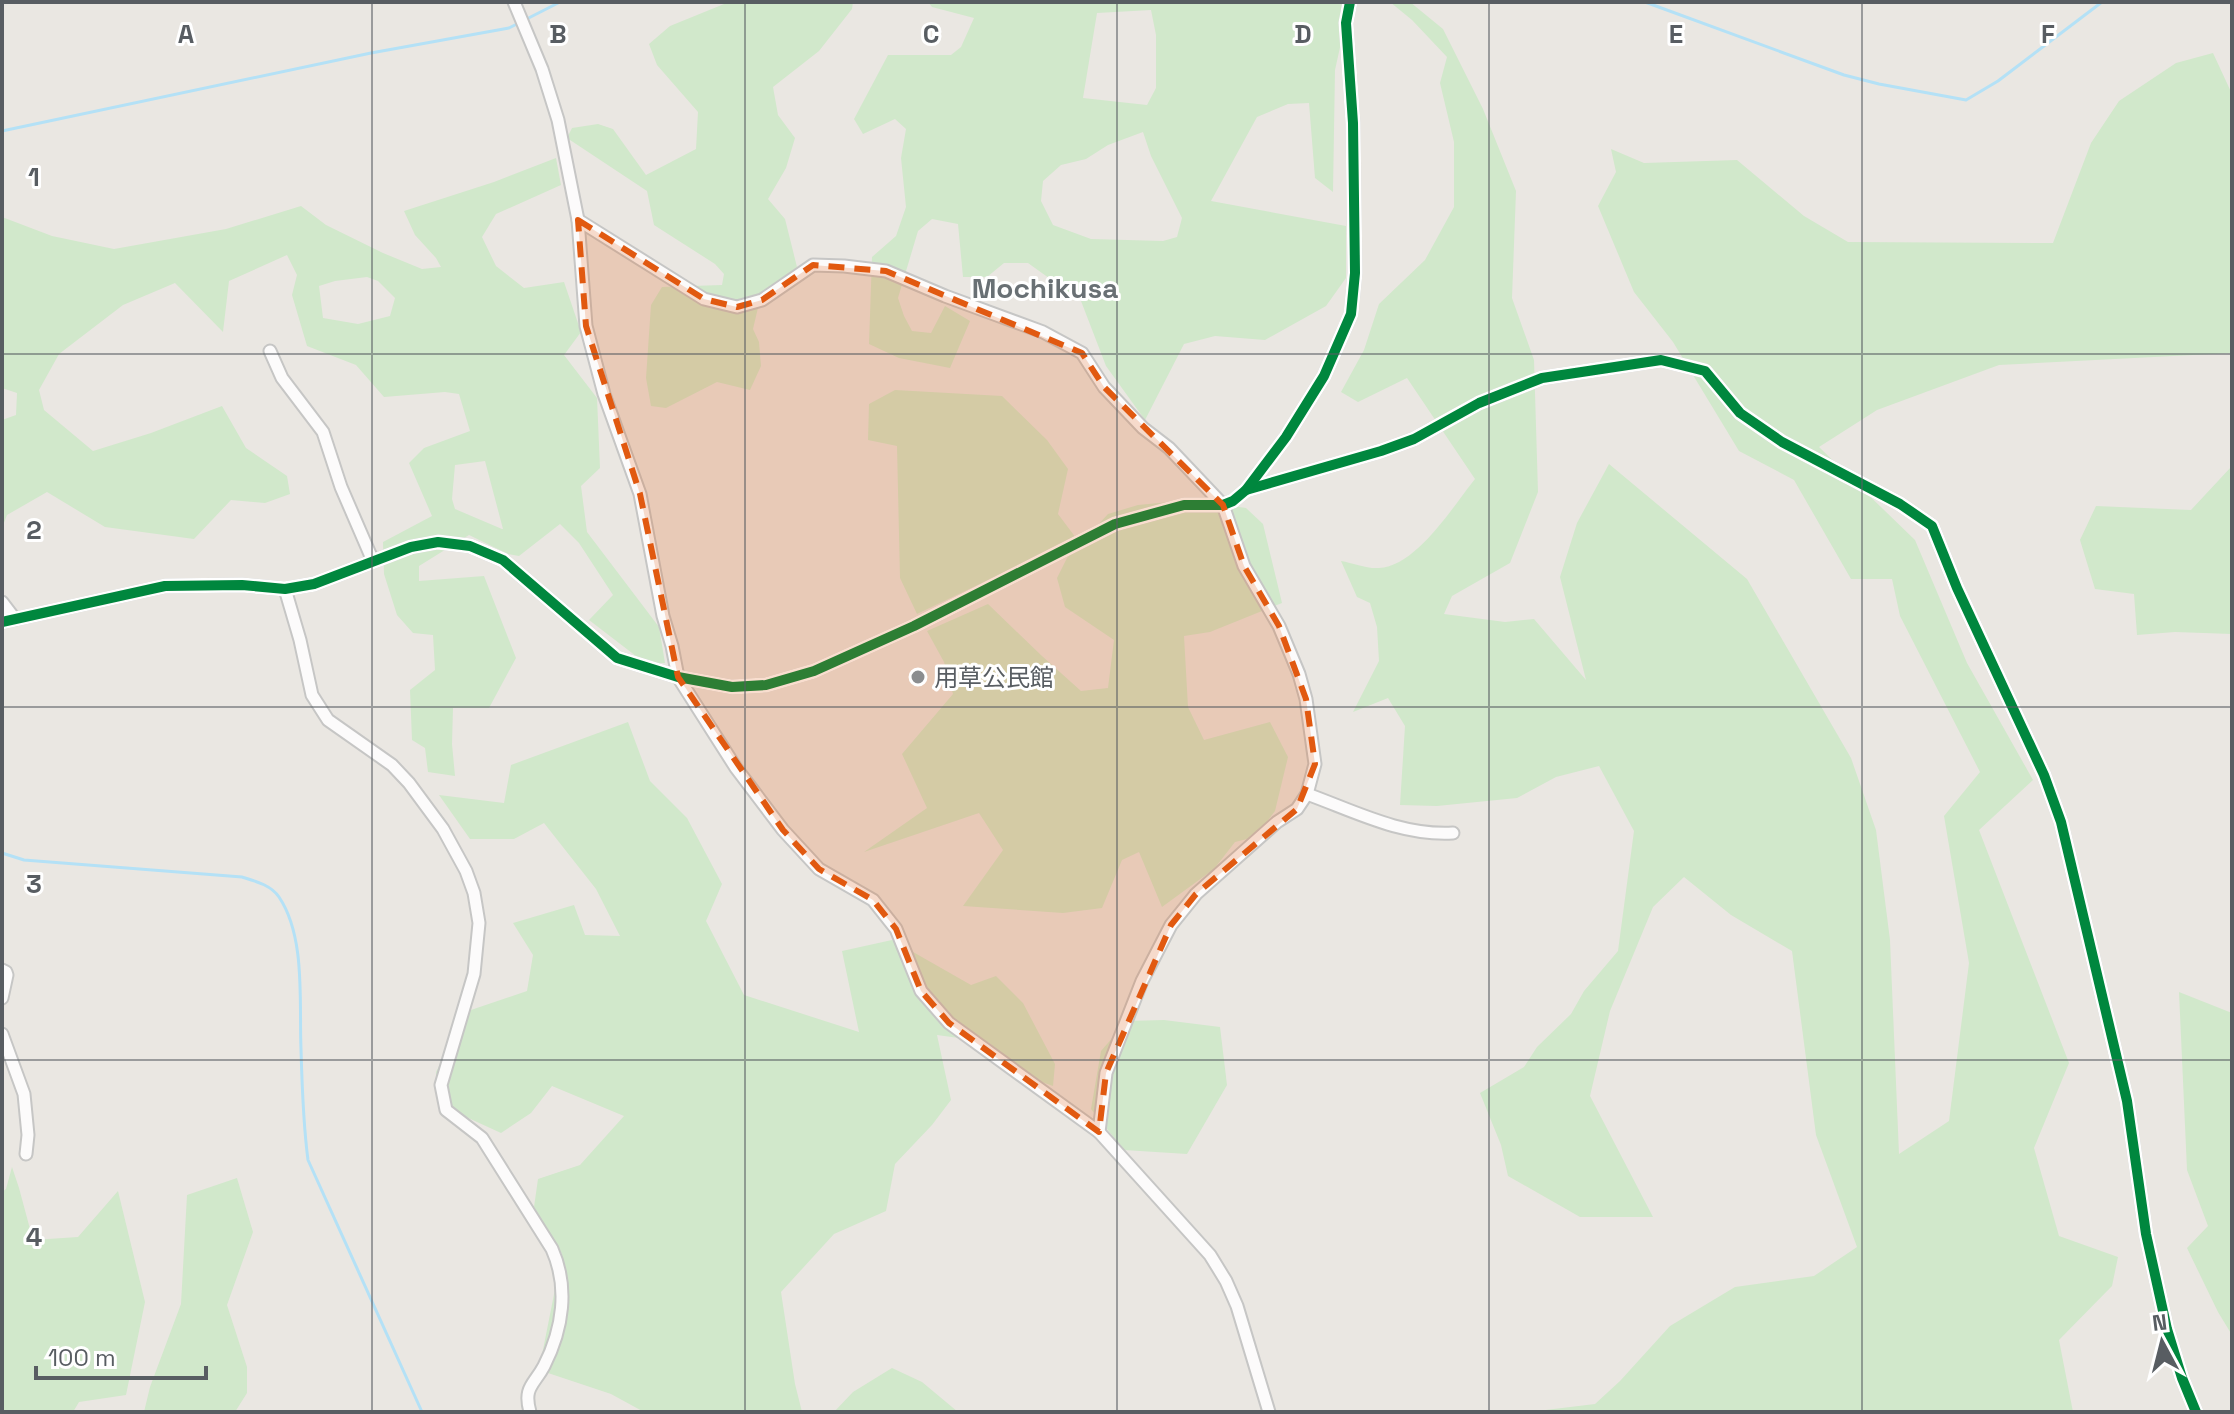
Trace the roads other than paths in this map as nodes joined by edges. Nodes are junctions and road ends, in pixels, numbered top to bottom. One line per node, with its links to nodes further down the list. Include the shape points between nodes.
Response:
1 (514, 2): 3 (street, via 552,101)
2 (1350, 2): 5 (street, via 1346,23 1355,273 1351,314 1324,376)
3 (578, 220): 6 (street, via 704,299 737,307 762,300 813,265 844,266 886,271 1043,332 1082,353 1104,387); 12 (street, via 586,326 640,494)
4 (270, 351): 7 (street, via 282,378 323,432)
5 (1246, 490): 6 (street); 22 (street, via 1403,443 1479,403 1542,378 1661,360 1705,371 1740,413 1782,442 1932,526 2061,822 2127,1101 2167,1329)
6 (1223, 505): 12 (street, via 1184,505 1115,524 814,671 755,686); 13 (street, via 1244,566 1299,674 1315,764)
7 (373, 561): 8 (street, via 314,584); 12 (street, via 438,542 470,546 503,560 617,658)
8 (285, 589): 10 (street, via 165,586); 20 (street, via 312,695 328,720 409,783 443,829 474,893 479,923 474,974 441,1085 446,1110 482,1138 559,1266 562,1310 543,1369 529,1386)
9 (2, 602): 10 (street)
10 (15, 619): 11 (street)
11 (2, 622)
12 (678, 677): 18 (street, via 783,830 819,869 873,900 896,929 921,991 949,1023)
13 (1307, 794): 14 (street, via 1399,828); 18 (street, via 1297,809 1196,894 1171,925 1142,981 1106,1073)
14 (1453, 833)
15 (2, 970): 16 (street, via 7,975)
16 (2, 998)
17 (2, 1034): 19 (street, via 24,1094)
18 (1099, 1132): 21 (street, via 1210,1255 1226,1281)
19 (26, 1154)
20 (530, 1412)
21 (1269, 1412)
22 (2196, 1412)

